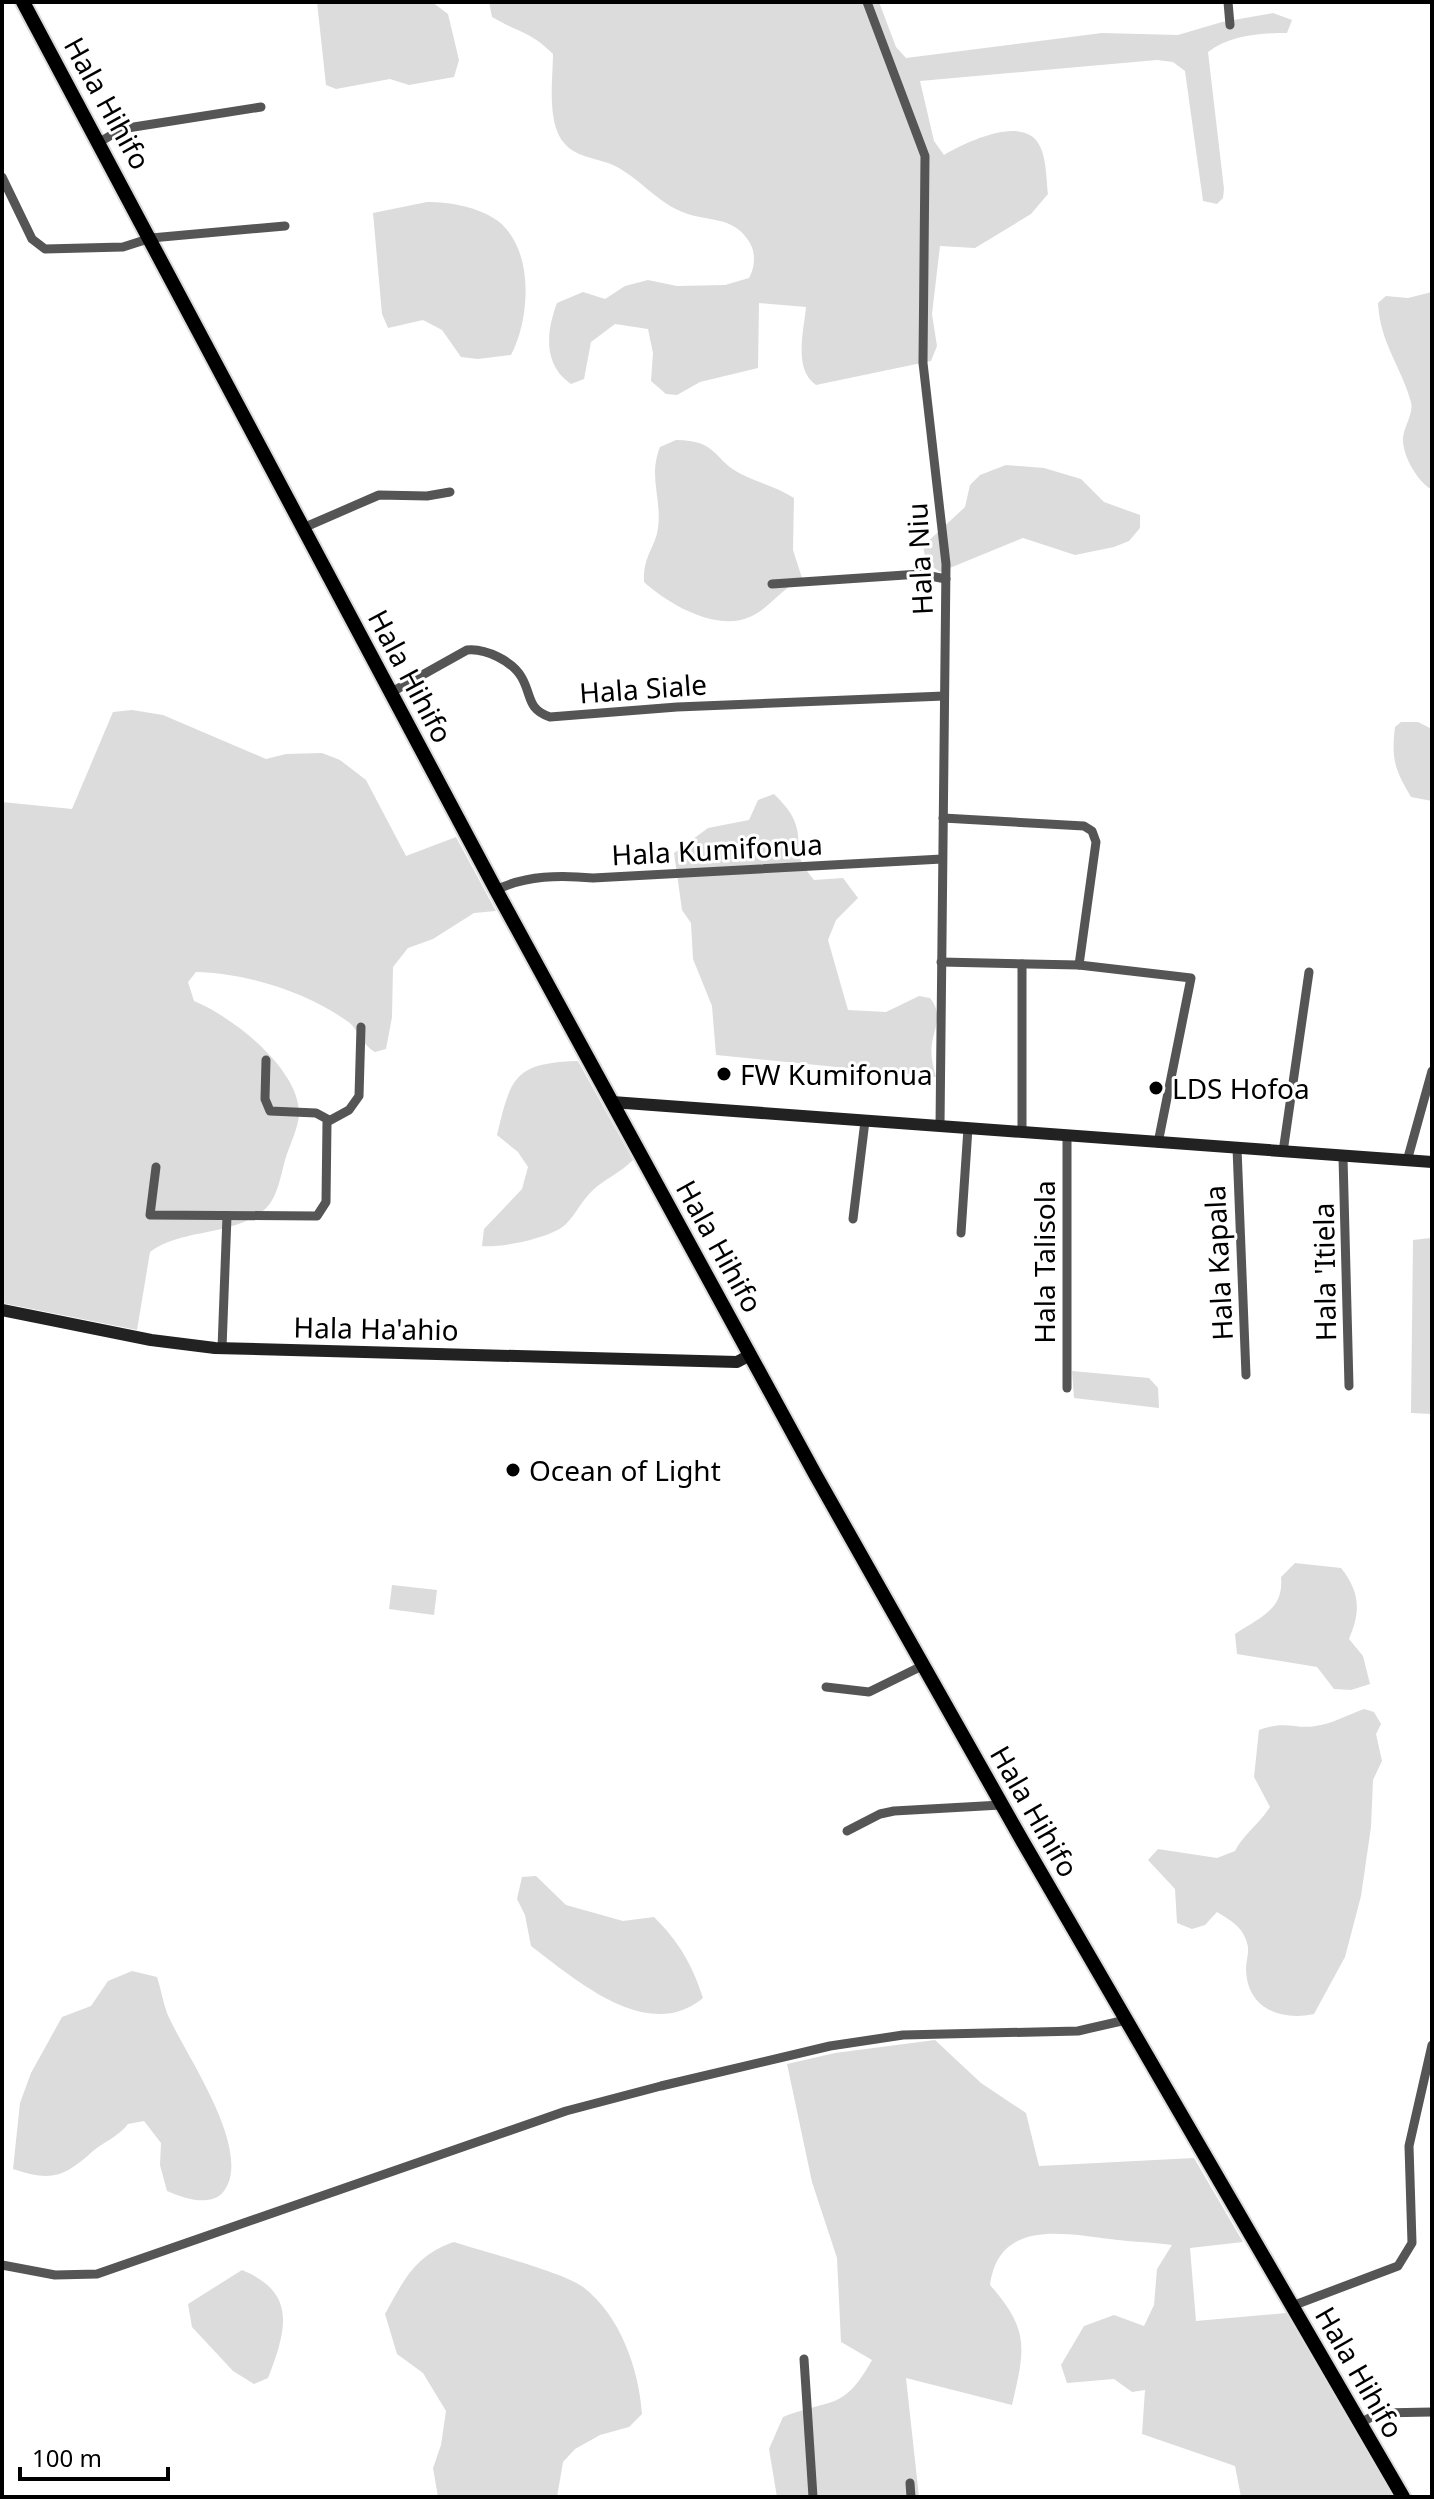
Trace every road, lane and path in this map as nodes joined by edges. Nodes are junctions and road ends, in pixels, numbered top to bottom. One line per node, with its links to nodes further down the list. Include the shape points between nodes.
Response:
1 (23, 2): 6 (main road, Hala Hihifo)
2 (867, 2): 12 (street, Hala Niu, via 925,156 923,363)
3 (1228, 2): 4 (street)
4 (1230, 25)
5 (261, 107): 6 (street, via 121,129)
6 (100, 142): 9 (main road, Hala Hihifo)
7 (2, 177): 9 (street, via 32,239 45,249 123,247)
8 (285, 226): 9 (street)
9 (151, 238): 11 (main road, Hala Hihifo)
10 (450, 492): 11 (street, via 379,495)
11 (303, 528): 14 (main road, Hala Hihifo)
12 (946, 579): 13 (street, via 920,574); 15 (street, Hala Niu)
13 (772, 584)
14 (390, 693): 15 (street, Hala Siale, via 479,648 513,667 523,679 528,701 550,717); 18 (main road, Hala Hihifo)
15 (944, 696): 16 (street, Hala Niu)
16 (943, 818): 17 (street, Hala Niu); 21 (street, via 1084,826 1092,831 1096,842)
17 (942, 859): 18 (street, Hala Kumifonua, via 569,876 515,881); 19 (street, Hala Niu)
18 (496, 890): 26 (main road, Hala Hihifo)
19 (941, 962): 20 (street); 29 (street, Hala Niu)
20 (1022, 964): 21 (street); 31 (street)
21 (1079, 965): 33 (street, via 1191,978)
22 (1309, 972): 35 (street)
23 (361, 1027): 27 (street, via 359,1096 349,1110)
24 (266, 1060): 27 (street, via 265,1099 270,1111 316,1113)
25 (1432, 1071): 37 (street)
26 (612, 1102): 28 (street); 45 (main road, Hala Hihifo)
27 (329, 1120): 40 (street, via 326,1202 317,1216)
28 (865, 1121): 29 (street); 41 (street)
29 (940, 1126): 30 (street)
30 (968, 1128): 31 (street); 42 (street)
31 (1022, 1132): 32 (street)
32 (1067, 1136): 33 (street); 48 (street, Hala Talisola)
33 (1158, 1143): 34 (street)
34 (1237, 1148): 35 (street); 46 (street, Hala Kapala)
35 (1283, 1152): 36 (street)
36 (1343, 1157): 37 (street); 47 (street, Hala 'Itiela)
37 (1407, 1161): 38 (street)
38 (1432, 1162)
39 (156, 1167): 40 (street, via 150,1215)
40 (227, 1216): 44 (street)
41 (853, 1219)
42 (961, 1233)
43 (2, 1310): 44 (street, Hala Ha'ahio, via 151,1340)
44 (222, 1348): 45 (street, Hala Ha'ahio, via 737,1362)
45 (750, 1355): 49 (main road, Hala Hihifo)
46 (1246, 1375)
47 (1349, 1386)
48 (1067, 1388)
49 (922, 1666): 50 (street, via 869,1692); 51 (main road, Hala Hihifo)
50 (826, 1687)
51 (1001, 1805): 52 (street, via 894,1811); 53 (main road, Hala Hihifo)
52 (847, 1831)
53 (1126, 2020): 55 (street, via 1078,2031 903,2035 830,2046 566,2111 97,2274 55,2275); 56 (main road, Hala Hihifo)
54 (1432, 2045): 56 (street, via 1409,2146 1412,2243 1398,2266)
55 (2, 2265)
56 (1292, 2306): 59 (main road, Hala Hihifo)
57 (804, 2359): 61 (street)
58 (1432, 2412): 59 (street, via 1379,2413)
59 (1360, 2423): 63 (main road, Hala Hihifo)
60 (910, 2483): 62 (street)
61 (813, 2497)
62 (911, 2497)
63 (1403, 2497)

